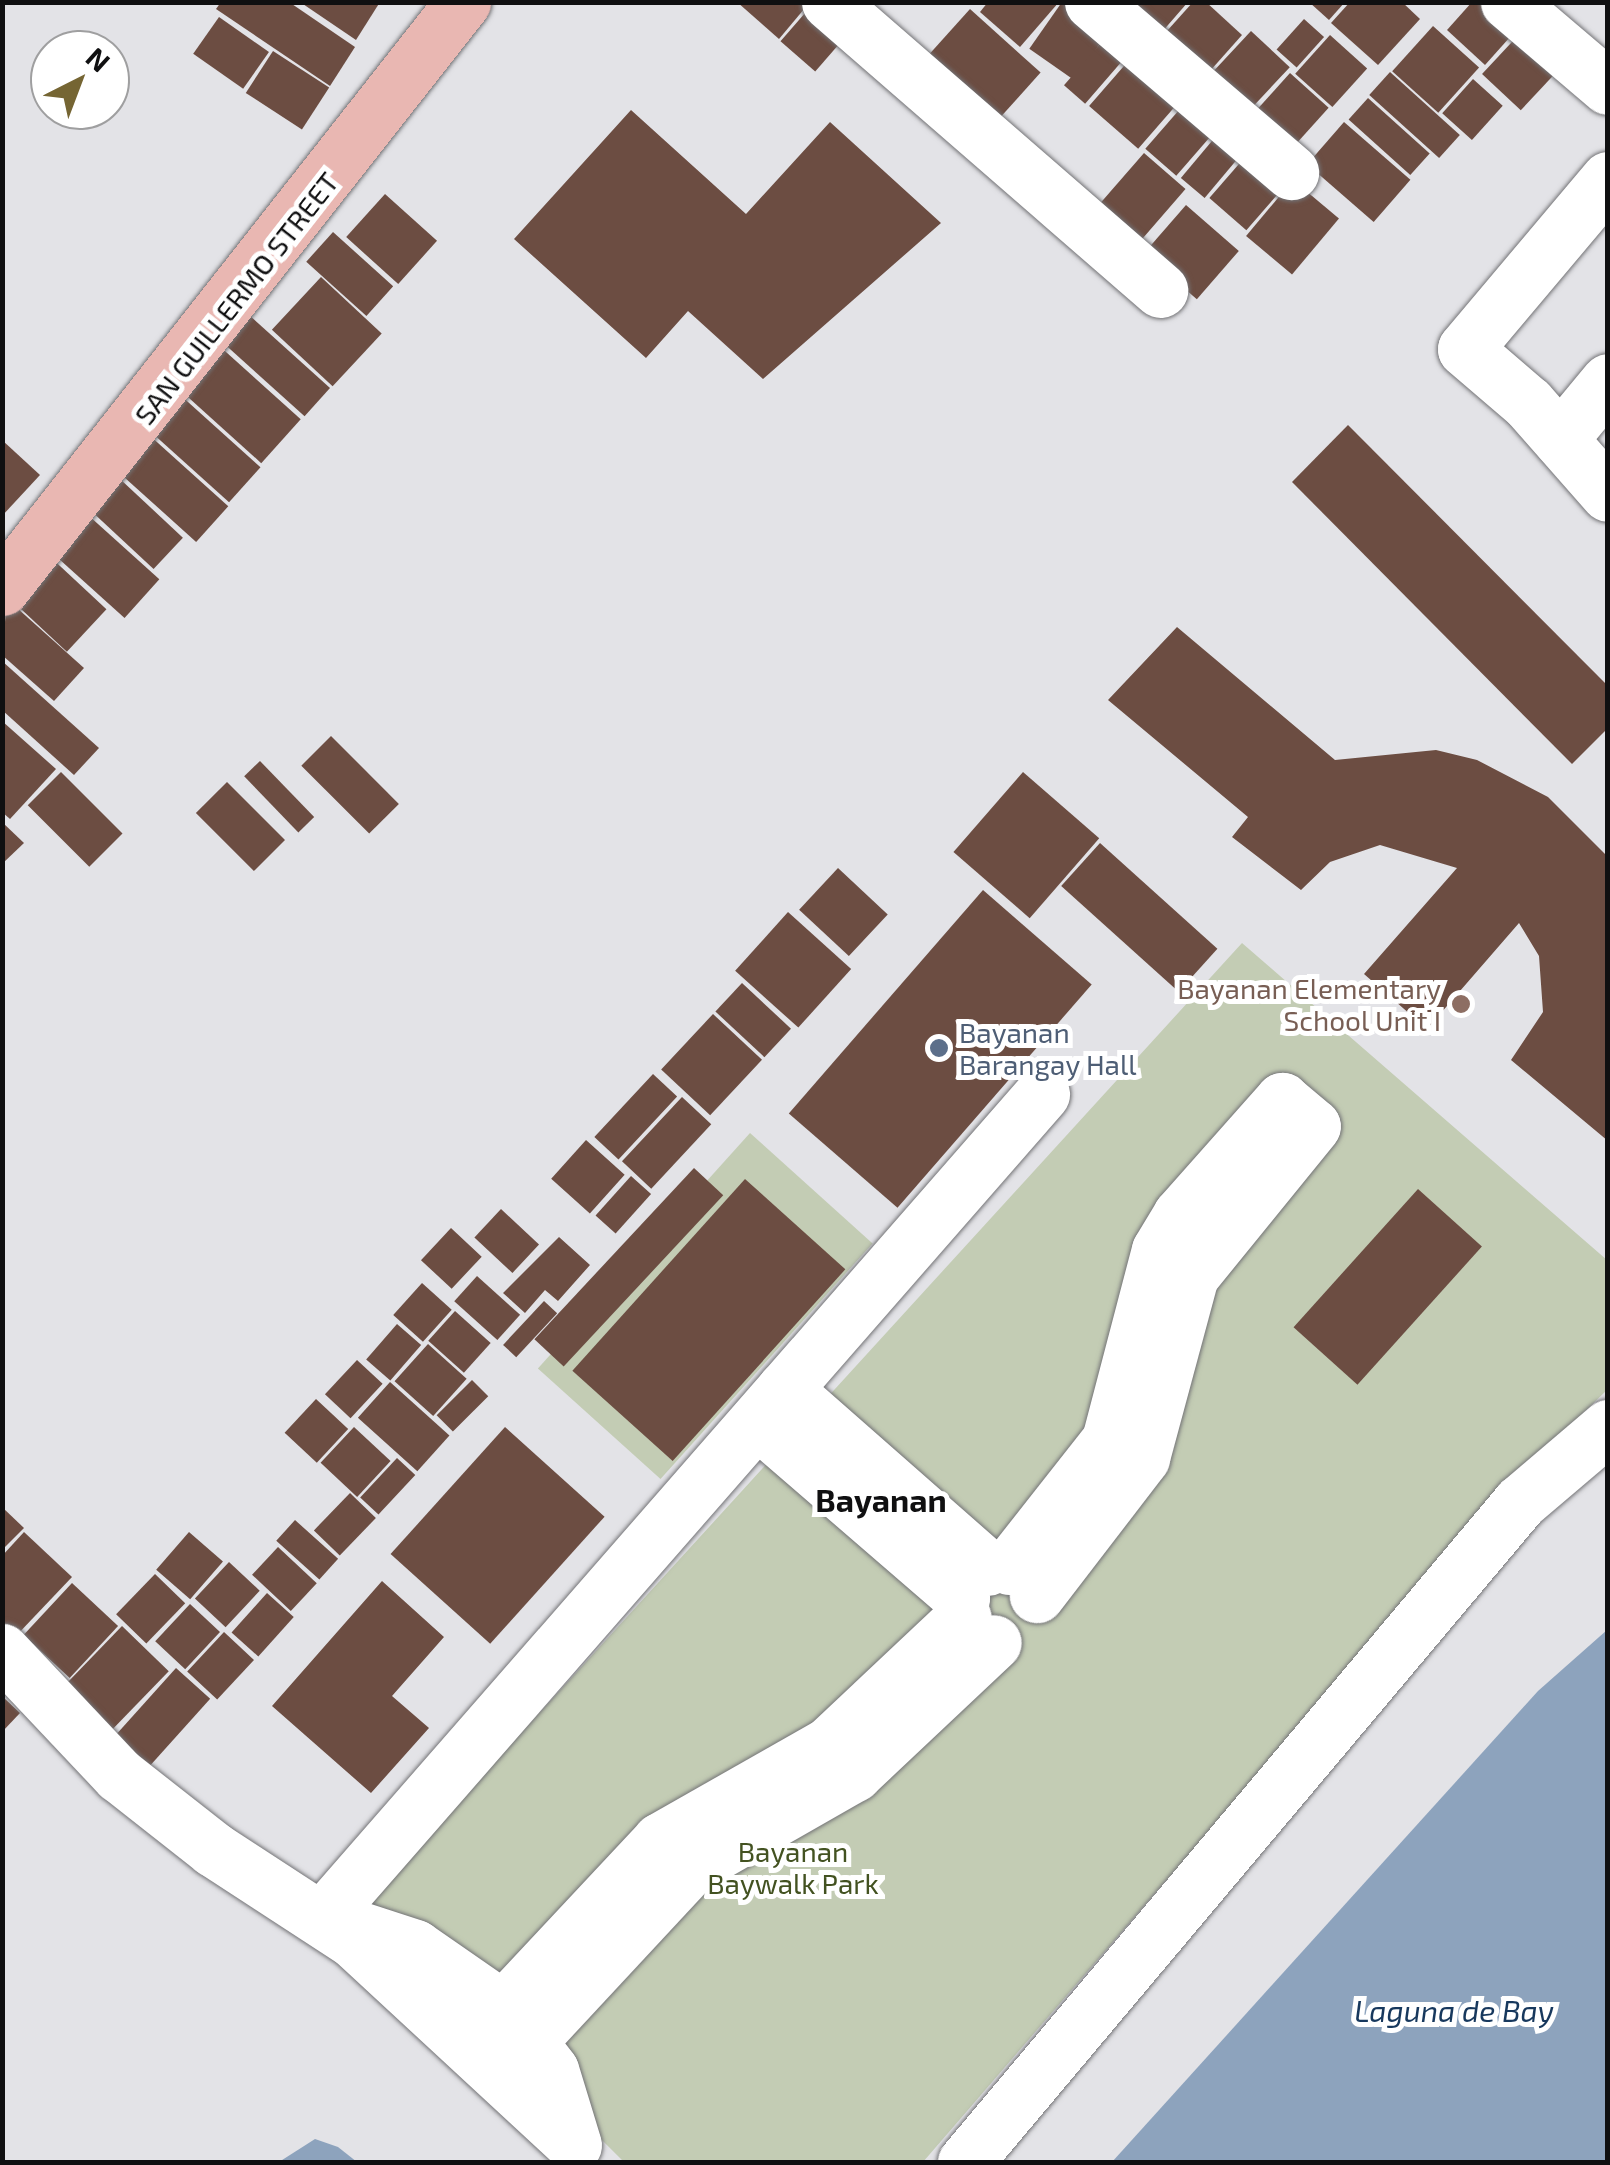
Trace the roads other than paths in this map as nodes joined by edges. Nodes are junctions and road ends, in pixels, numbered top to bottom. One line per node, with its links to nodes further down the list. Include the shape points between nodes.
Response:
1 (463, 2): 12 (main road, SAN GUILLERMO STREET)
2 (828, 2): 8 (street)
3 (1092, 2): 6 (street)
4 (1508, 2): 5 (street)
5 (1608, 87)
6 (1290, 172)
7 (1608, 179): 10 (street, via 1465,349)
8 (1160, 290)
9 (1608, 381): 10 (street)
10 (1560, 439): 11 (street)
11 (1608, 494)
12 (2, 588)
13 (1042, 1094): 15 (street)
14 (1298, 1113): 17 (street, via 1191,1276 1142,1458)
15 (771, 1405): 17 (street); 19 (street)
16 (1608, 1427): 22 (street, via 1520,1502)
17 (992, 1598): 20 (street, via 854,1774 692,1867)
18 (2, 1651): 19 (street, via 119,1775 213,1850)
19 (323, 1917): 20 (street, via 415,1947); 21 (street)
20 (518, 2023): 21 (street, via 568,2111)
21 (582, 2154)
22 (966, 2162)

